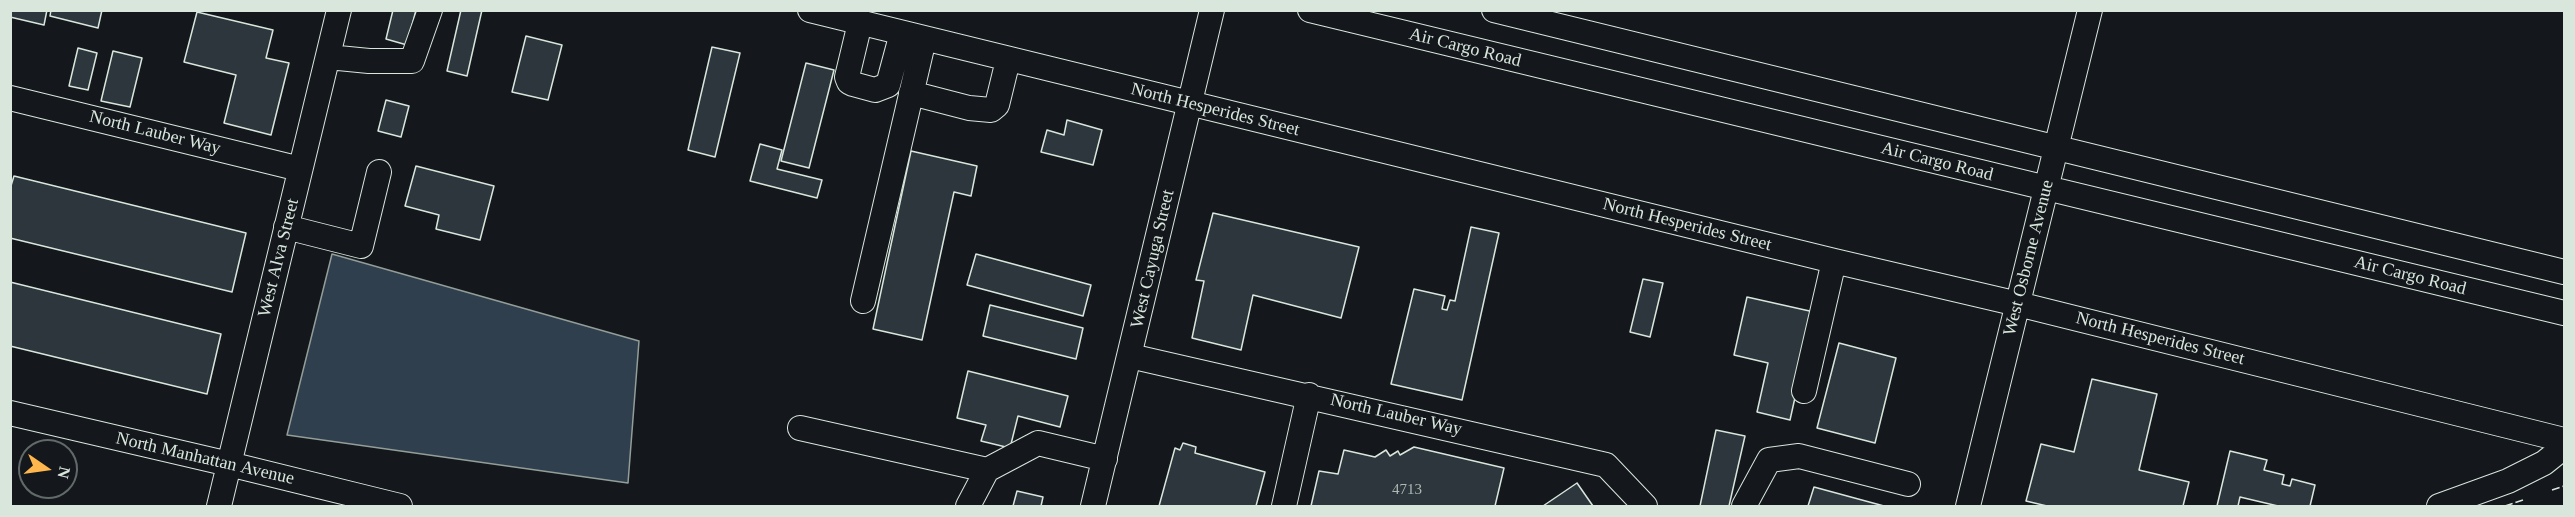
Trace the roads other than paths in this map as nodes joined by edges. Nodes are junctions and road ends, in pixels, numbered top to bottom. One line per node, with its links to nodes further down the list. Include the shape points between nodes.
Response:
1 (339, 10): 11 (street, West Alva Street)
2 (430, 10): 11 (street, via 412,62)
3 (810, 10): 9 (street, North Hesperides Street)
4 (1212, 10): 15 (street, West Cayuga Street)
5 (1310, 10): 19 (street, Air Cargo Road)
6 (1494, 10): 8 (street)
7 (2090, 10): 16 (street, West Osborne Avenue)
8 (1579, 20): 16 (street)
9 (860, 23): 10 (street, North Hesperides Street); 10 (street, via 847,77 849,82 875,90 888,85)
10 (913, 36): 12 (street, North Hesperides Street); 13 (street)
11 (328, 57): 17 (street, West Alva Street)
12 (1008, 60): 13 (street, via 997,105 991,110); 15 (street, North Hesperides Street)
13 (911, 93): 23 (street)
14 (10, 98): 17 (street, North Lauber Way)
15 (1190, 104): 21 (street, North Hesperides Street); 26 (street, West Cayuga Street)
16 (2056, 148): 19 (street, West Osborne Avenue); 22 (street)
17 (300, 169): 20 (street, West Alva Street)
18 (379, 172): 20 (street, via 361,246)
19 (2046, 188): 24 (street, West Osborne Avenue); 25 (street, Air Cargo Road)
20 (286, 227): 34 (street, West Alva Street)
21 (1834, 261): 24 (street, North Hesperides Street); 27 (street)
22 (2565, 272)
23 (863, 301)
24 (2018, 304): 31 (street, North Hesperides Street); 44 (street, West Osborne Avenue)
25 (2565, 313)
26 (1130, 356): 28 (street, North Lauber Way); 33 (street, West Cayuga Street)
27 (1804, 391)
28 (1309, 395): 41 (street); 42 (street, North Lauber Way, via 1606,465)
29 (10, 413): 34 (street, North Manhattan Avenue)
30 (800, 428): 35 (street)
31 (2565, 440)
32 (2565, 447): 45 (street, via 2508,481)
33 (1105, 459): 35 (street, via 1038,443); 40 (street, West Cayuga Street)
34 (229, 464): 37 (street, West Alva Street); 38 (street, North Manhattan Avenue)
35 (987, 470): 39 (street)
36 (1908, 484): 43 (street, via 1799,456 1769,460)
37 (219, 507)
38 (400, 507)
39 (968, 507)
40 (1093, 507)
41 (1284, 507)
42 (1645, 507)
43 (1744, 507)
44 (1968, 507)
45 (2439, 507)

